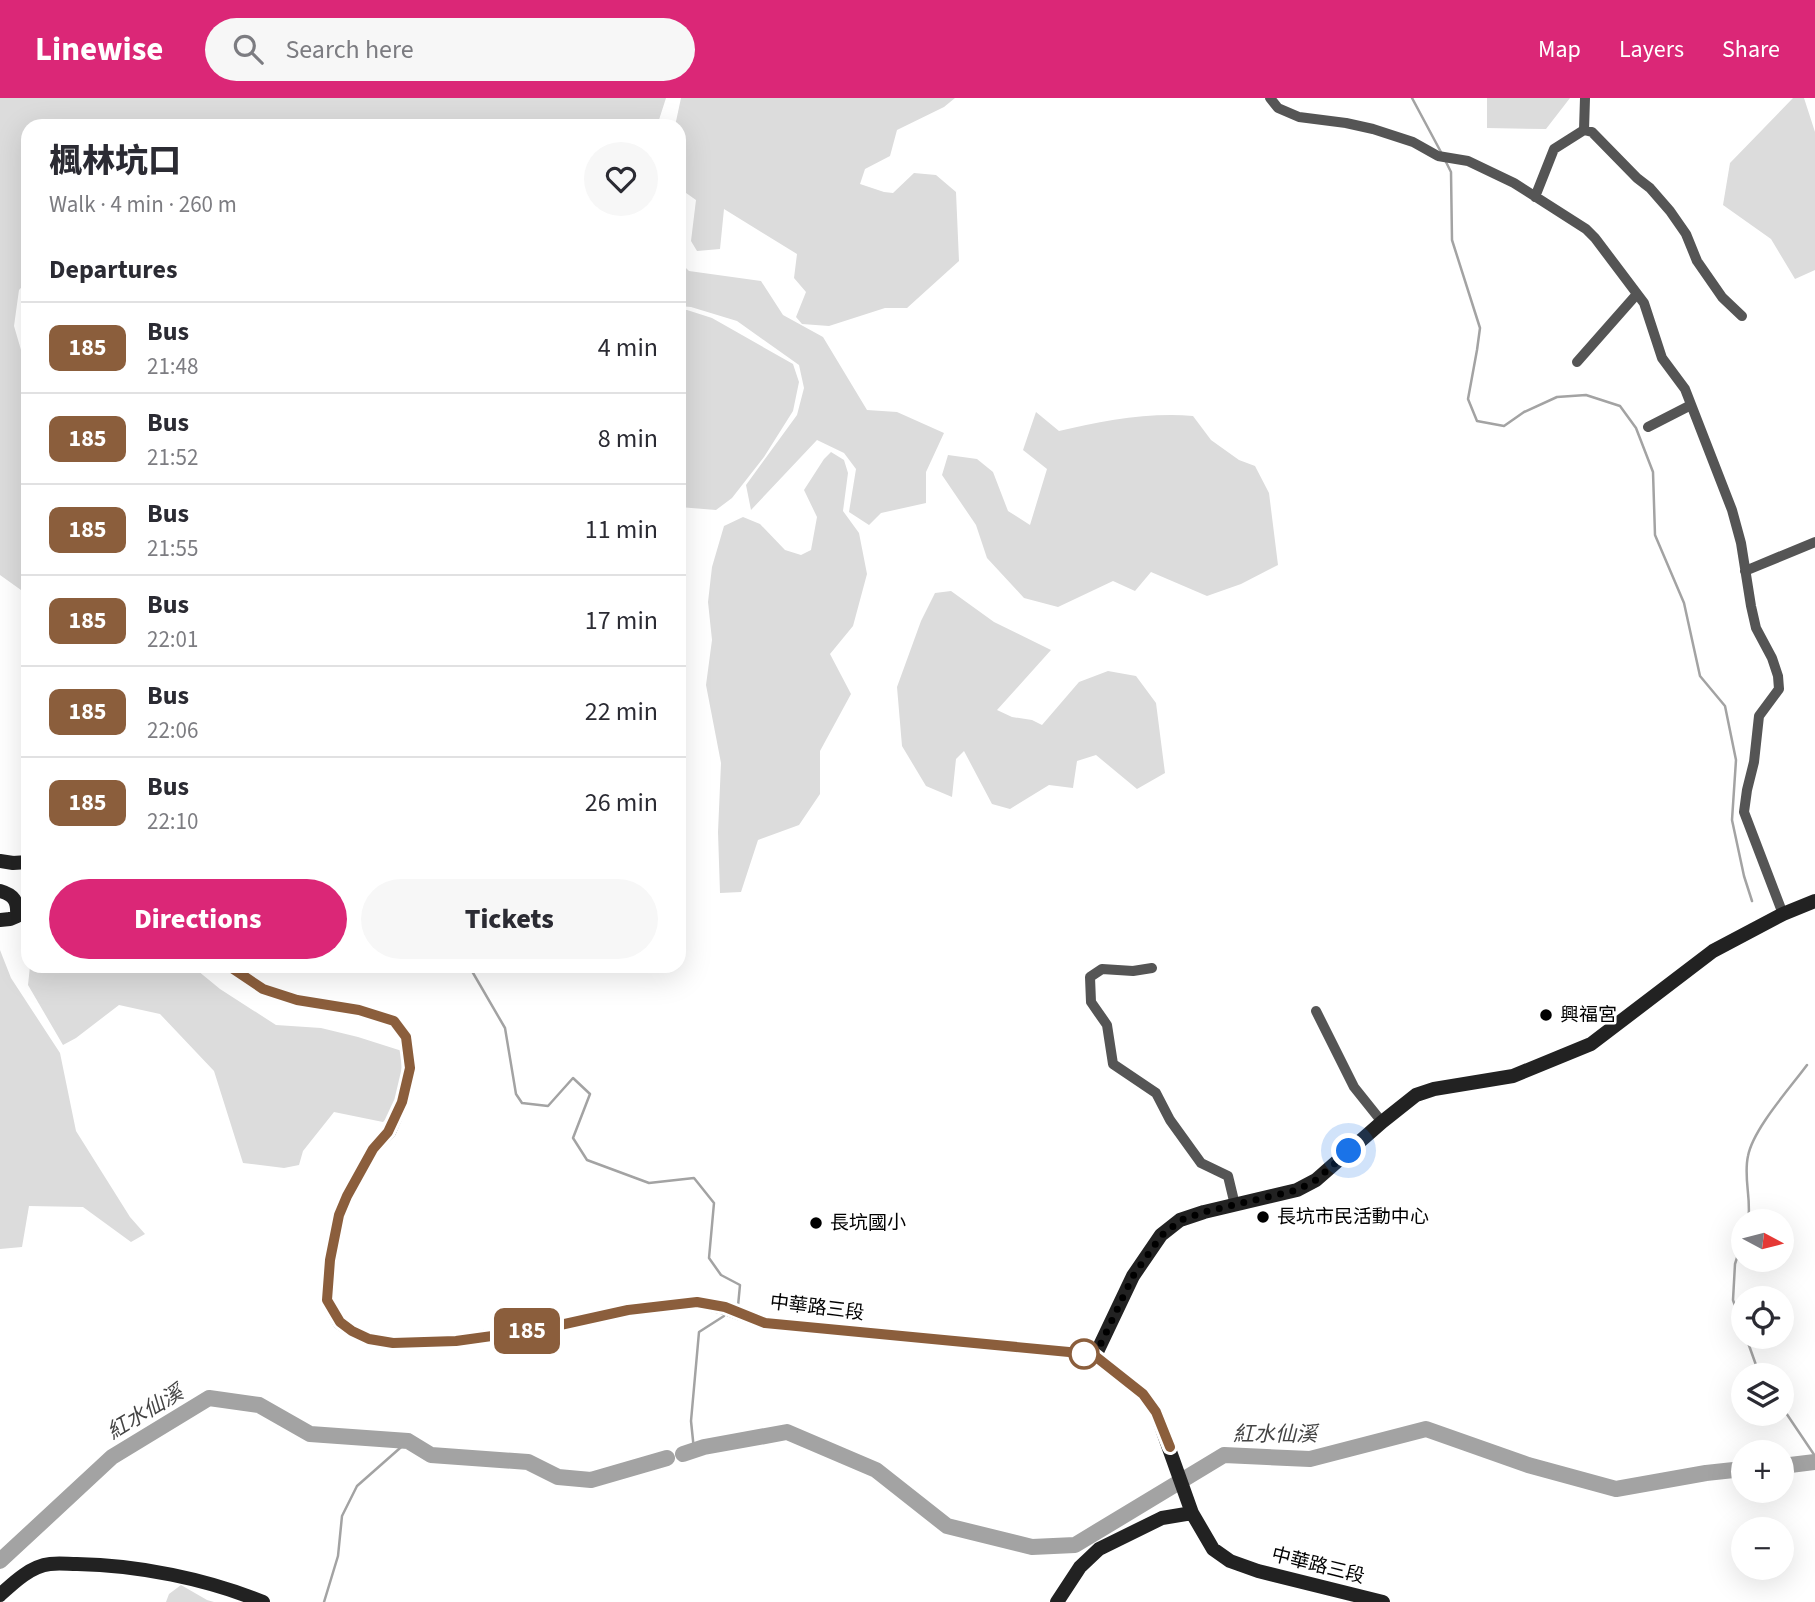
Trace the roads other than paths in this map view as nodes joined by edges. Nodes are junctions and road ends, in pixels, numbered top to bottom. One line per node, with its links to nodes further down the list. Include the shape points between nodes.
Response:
1 (1270, 98): 4 (street, via 1278,108 1299,117 1373,129 1438,156 1468,161)
2 (1585, 98): 3 (street)
3 (1584, 130): 4 (street, via 1554,149); 6 (street, via 1592,132 1670,211 1697,261)
4 (1535, 197): 5 (street, via 1586,229)
5 (1637, 294): 7 (street); 8 (street, via 1662,358)
6 (1742, 316)
7 (1577, 362)
8 (1691, 405): 9 (street); 11 (street, via 1732,510)
9 (1648, 427)
10 (1815, 542): 11 (street)
11 (1745, 571): 16 (street, via 1756,628 1775,667 1779,689 1759,716 1744,812)
12 (0, 861): 13 (main road)
13 (21, 862)
14 (0, 891): 17 (main road, via 18,905 17,916)
15 (1815, 901): 16 (main road)
16 (1783, 914): 21 (main road, via 1713,951 1591,1044 1513,1076 1416,1095)
17 (0, 920)
18 (1152, 968): 22 (street, via 1102,969 1090,977 1091,1002 1107,1025 1113,1064 1156,1093 1200,1163 1227,1176)
19 (239, 973): 23 (main road, 中華路三段, via 263,989 297,1000 394,1021 406,1037 410,1068 402,1102 347,1196 329,1269 327,1300 340,1322 369,1339 456,1341 697,1302 765,1323)
20 (1316, 1011): 21 (street, via 1354,1087)
21 (1382, 1122): 22 (main road, via 1316,1180 1297,1190)
22 (1236, 1205): 23 (main road, via 1181,1220 1161,1236 1133,1276)
23 (1095, 1356): 24 (main road, 中華路三段, via 1143,1394 1156,1412)
24 (1191, 1510): 27 (main road, via 1162,1518 1099,1549 1080,1567); 28 (main road, 中華路三段, via 1213,1549 1230,1561)
25 (0, 1595): 26 (main road, via 31,1570 49,1564 111,1564 232,1589)
26 (263, 1602)
27 (1057, 1602)
28 (1383, 1602)

